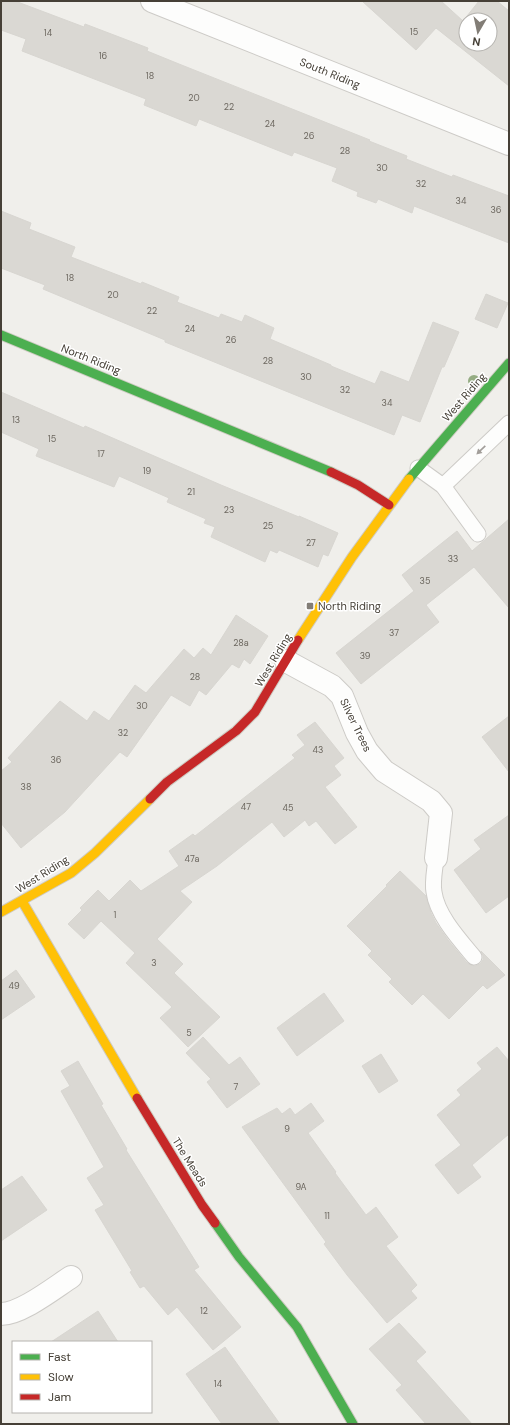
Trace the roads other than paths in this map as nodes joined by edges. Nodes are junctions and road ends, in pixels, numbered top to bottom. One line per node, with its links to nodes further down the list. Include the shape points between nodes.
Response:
1 (152, 1): 2 (street, South Riding)
2 (509, 144)
3 (1, 335): 8 (street, North Riding, via 305,460 358,485)
4 (509, 363): 6 (street, West Riding)
5 (509, 423): 7 (lane, one-way to 7)
6 (418, 468): 7 (lane); 8 (street, West Riding)
7 (443, 486): 9 (lane)
8 (389, 505): 10 (street, West Riding, via 339,577)
9 (478, 534)
10 (286, 661): 11 (street, Silver Trees, via 332,686 342,696 366,751 384,772 431,802 441,813); 12 (street, West Riding, via 255,712 236,731 167,782 71,873)
11 (436, 858): 14 (lane, via 433,891 437,904 450,928)
12 (22, 901): 13 (street, West Riding); 17 (street, The Meads, via 202,1204 239,1257 297,1327)
13 (1, 912)
14 (474, 957)
15 (71, 1277): 16 (street, via 19,1310)
16 (1, 1314)
17 (353, 1424)

